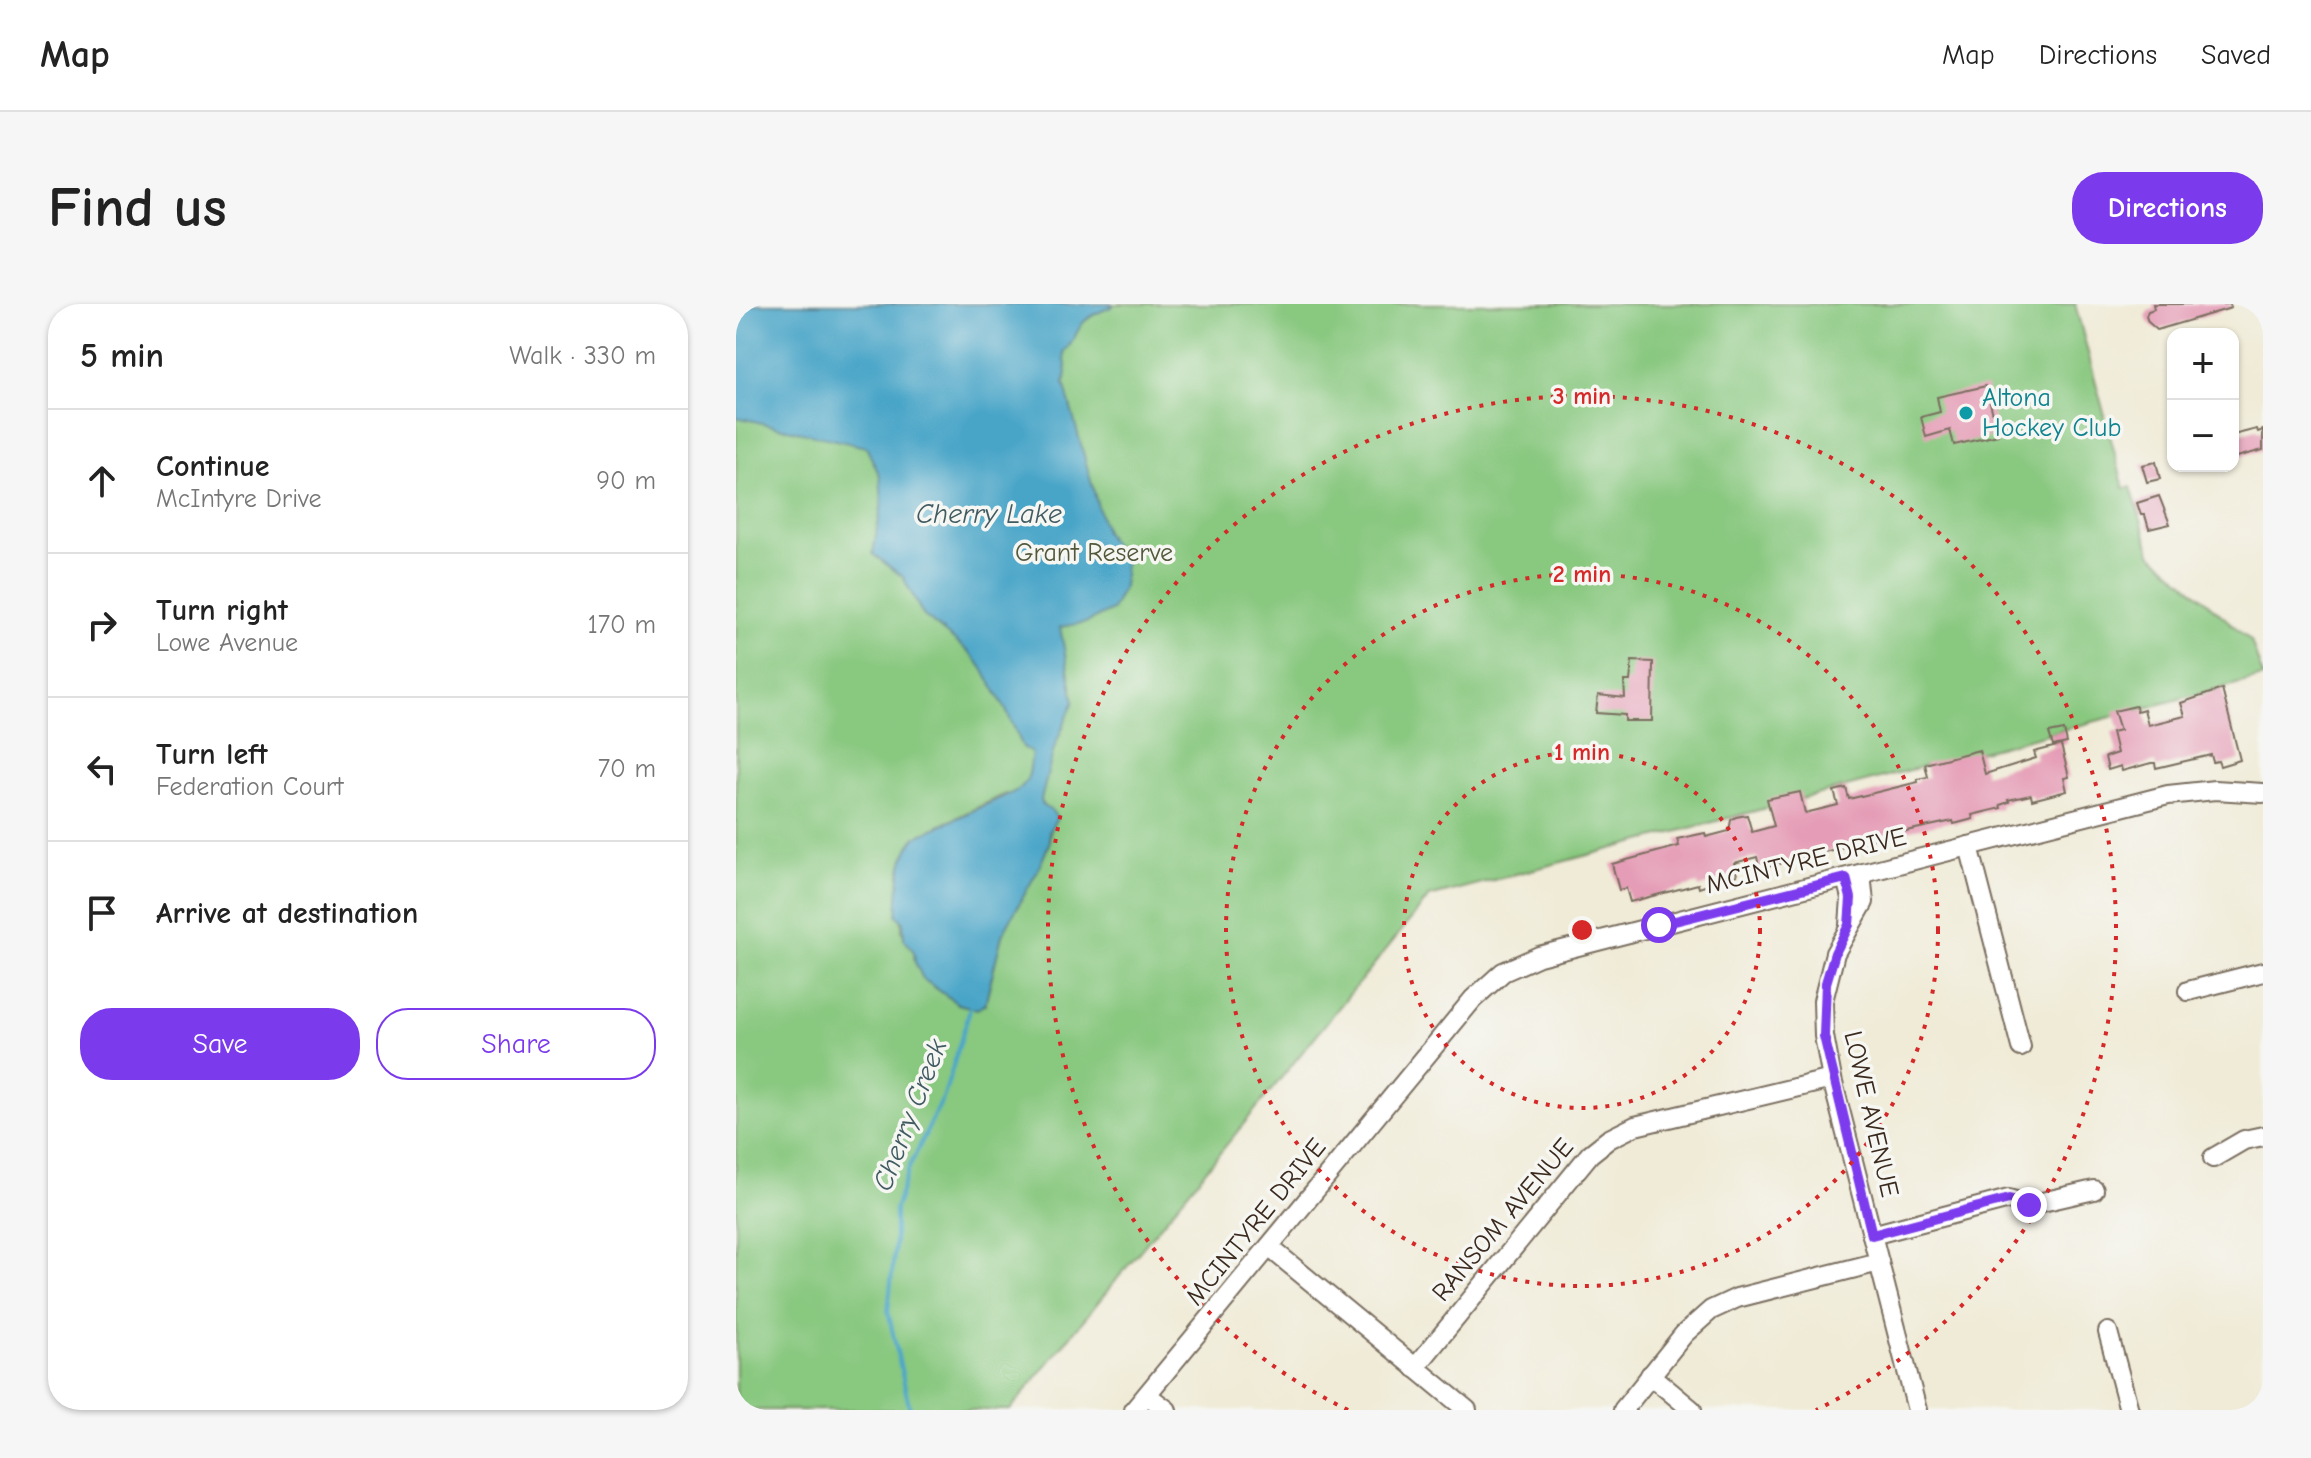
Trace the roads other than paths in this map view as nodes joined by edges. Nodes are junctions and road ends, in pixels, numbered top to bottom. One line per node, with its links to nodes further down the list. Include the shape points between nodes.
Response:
1 (2263, 793): 2 (street, MCINTYRE DRIVE, via 2215,790 2168,795)
2 (1969, 846): 3 (street, MCINTYRE DRIVE); 6 (street)
3 (1853, 876): 7 (street, LOWE AVENUE, via 1849,925 1829,969 1823,1001); 12 (street, MCINTYRE DRIVE, via 1539,956 1503,972 1473,999)
4 (2263, 972): 5 (street)
5 (2188, 991)
6 (2021, 1047)
7 (1832, 1079): 11 (street, LOWE AVENUE); 15 (street, RANSOM AVENUE, via 1635,1126 1609,1139 1590,1154)
8 (2263, 1136): 9 (street)
9 (2213, 1158)
10 (2094, 1190): 11 (street, via 2029,1205 2009,1199)
11 (1872, 1235): 13 (street, LOWE AVENUE)
12 (1269, 1247): 15 (street); 17 (street, MCINTYRE DRIVE)
13 (1879, 1262): 16 (street, via 1737,1298 1711,1310); 23 (street, LOWE AVENUE)
14 (2108, 1332): 24 (street)
15 (1415, 1368): 20 (street)
16 (1650, 1375): 21 (street); 22 (street)
17 (1147, 1395): 18 (street, MCINTYRE DRIVE); 19 (street)
18 (1134, 1410)
19 (1167, 1410)
20 (1467, 1410)
21 (1623, 1410)
22 (1692, 1410)
23 (1917, 1410)
24 (2129, 1410)

